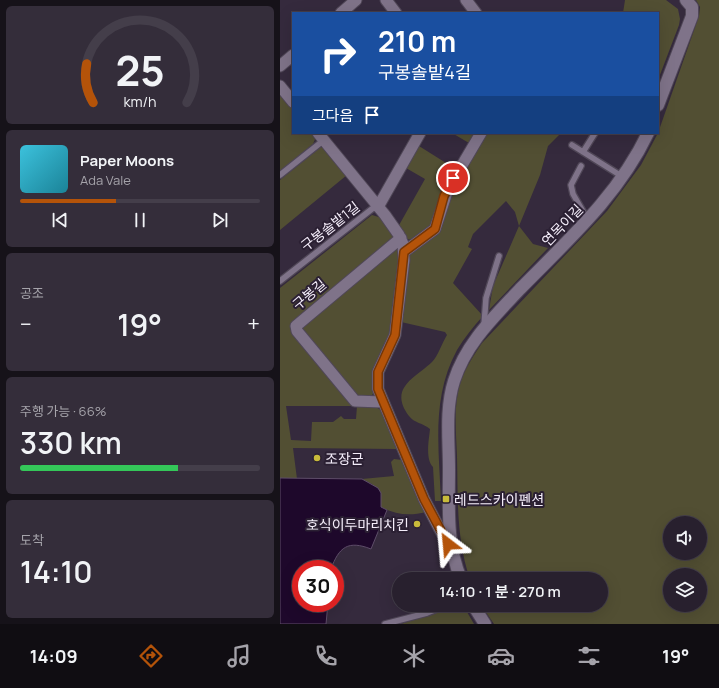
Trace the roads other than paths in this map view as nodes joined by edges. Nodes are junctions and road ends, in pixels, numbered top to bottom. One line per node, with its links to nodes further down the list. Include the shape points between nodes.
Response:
1 (356, 0): 5 (street)
2 (386, 0): 6 (street)
3 (466, 0): 7 (street)
4 (689, 1): 12 (street, via 692,16)
5 (342, 12)
6 (395, 12)
7 (475, 12)
8 (292, 56): 9 (street)
9 (280, 66)
10 (280, 86): 11 (street)
11 (292, 101)
12 (659, 102)
13 (419, 134): 23 (street)
14 (480, 134): 26 (street, via 448,189 435,229)
15 (594, 134): 19 (lane)
16 (647, 134): 22 (street, 연목이길)
17 (321, 137): 21 (lane); 23 (street)
18 (572, 145): 19 (lane)
19 (583, 152): 22 (lane)
20 (581, 166): 24 (lane, via 571,185 573,194)
21 (280, 175)
22 (623, 178): 24 (street, 연목이길)
23 (378, 206): 25 (street); 28 (lane, 구봉솔밭1길)
24 (588, 220): 29 (street, 연목이길)
25 (400, 238): 26 (street); 30 (street, 구봉길, via 296,326 298,332 355,401)
26 (404, 252): 30 (street, via 395,335 378,372 378,389)
27 (499, 256): 29 (lane, via 486,298)
28 (280, 281)
29 (484, 327): 31 (street, 연목이길, via 463,358 449,402 449,518)
30 (382, 402): 31 (street, via 427,504)
31 (452, 552): 32 (street)
32 (459, 572)
33 (430, 612): 35 (lane)
34 (477, 612): 36 (street)
35 (385, 624)
36 (485, 624)

